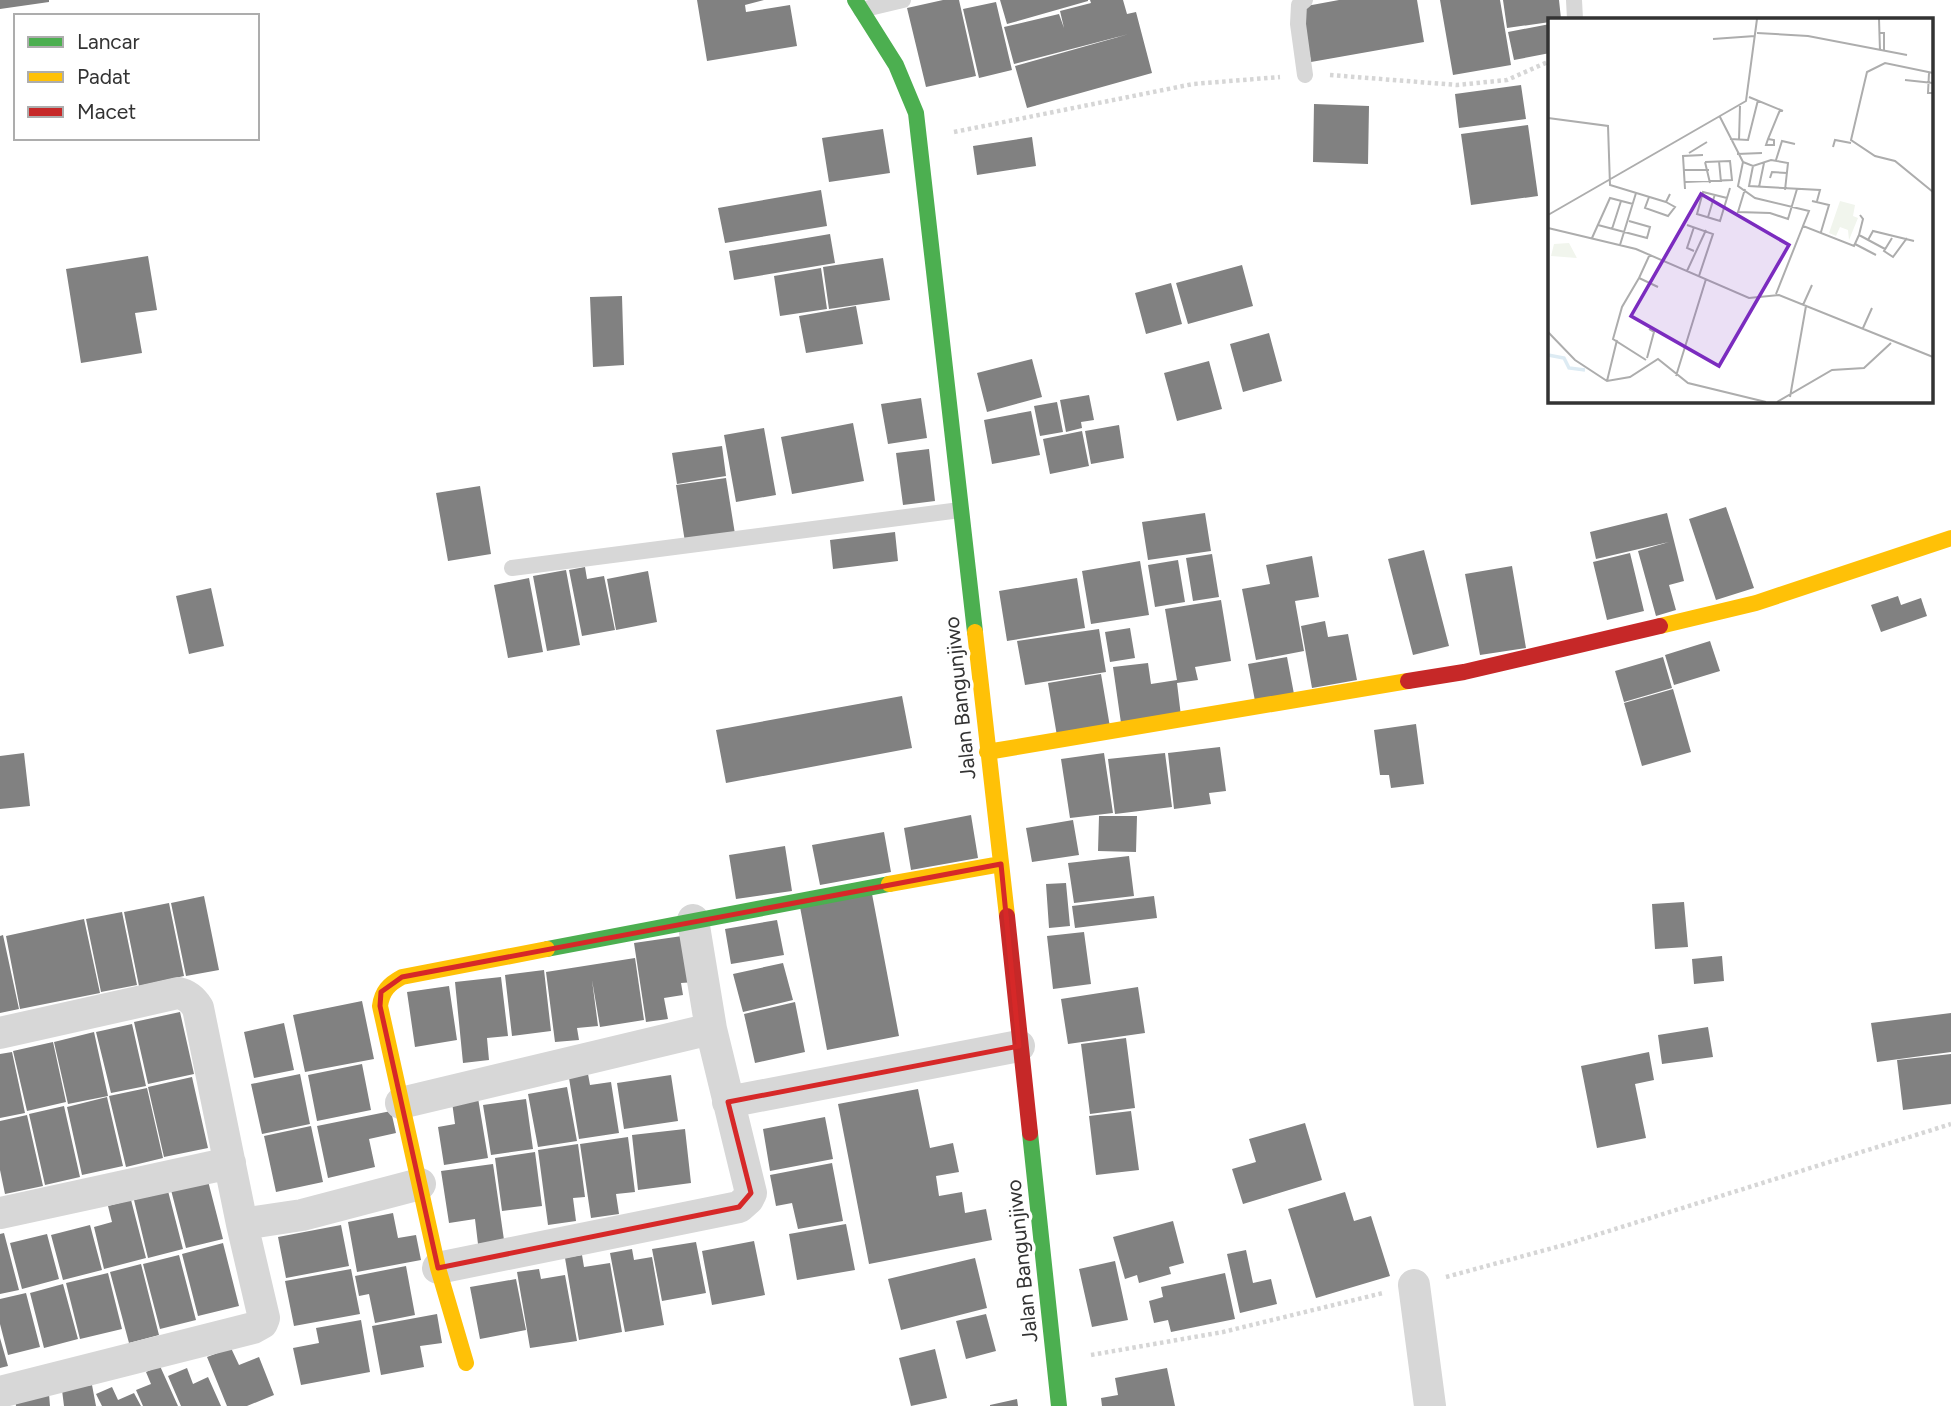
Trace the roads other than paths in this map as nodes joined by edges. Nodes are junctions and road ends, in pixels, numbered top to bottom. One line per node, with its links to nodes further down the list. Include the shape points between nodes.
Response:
1 (903, 0): 4 (lane)
2 (1305, 0): 6 (lane, via 1299,5 1298,24)
3 (1574, 0): 5 (lane)
4 (858, 5): 7 (street, Jalan Bangunjiwo, via 896,65 916,113)
5 (1575, 18)
6 (1305, 75)
7 (960, 510): 9 (lane); 10 (street, Jalan Bangunjiwo)
8 (1951, 538): 10 (street, via 1756,603 1464,671)
9 (512, 568)
10 (987, 752): 11 (street, Jalan Bangunjiwo)
11 (1001, 864): 12 (street); 15 (street, Jalan Bangunjiwo)
12 (693, 920): 13 (street); 17 (street, via 402,977 389,984 381,992 380,1006)
13 (711, 1029): 16 (street); 17 (street)
14 (0, 1033): 18 (street, via 178,993 186,995 198,1008)
15 (1019, 1046): 16 (street); 26 (street, Jalan Bangunjiwo)
16 (728, 1102): 22 (street, via 751,1193 739,1207)
17 (401, 1103): 19 (street)
18 (230, 1163): 20 (street); 21 (street)
19 (420, 1184): 21 (street); 22 (street)
20 (0, 1213)
21 (242, 1224): 25 (street, via 262,1323)
22 (438, 1268): 24 (street)
23 (1414, 1285): 27 (street)
24 (466, 1363)
25 (0, 1392)
26 (1059, 1406)
27 (1430, 1406)

